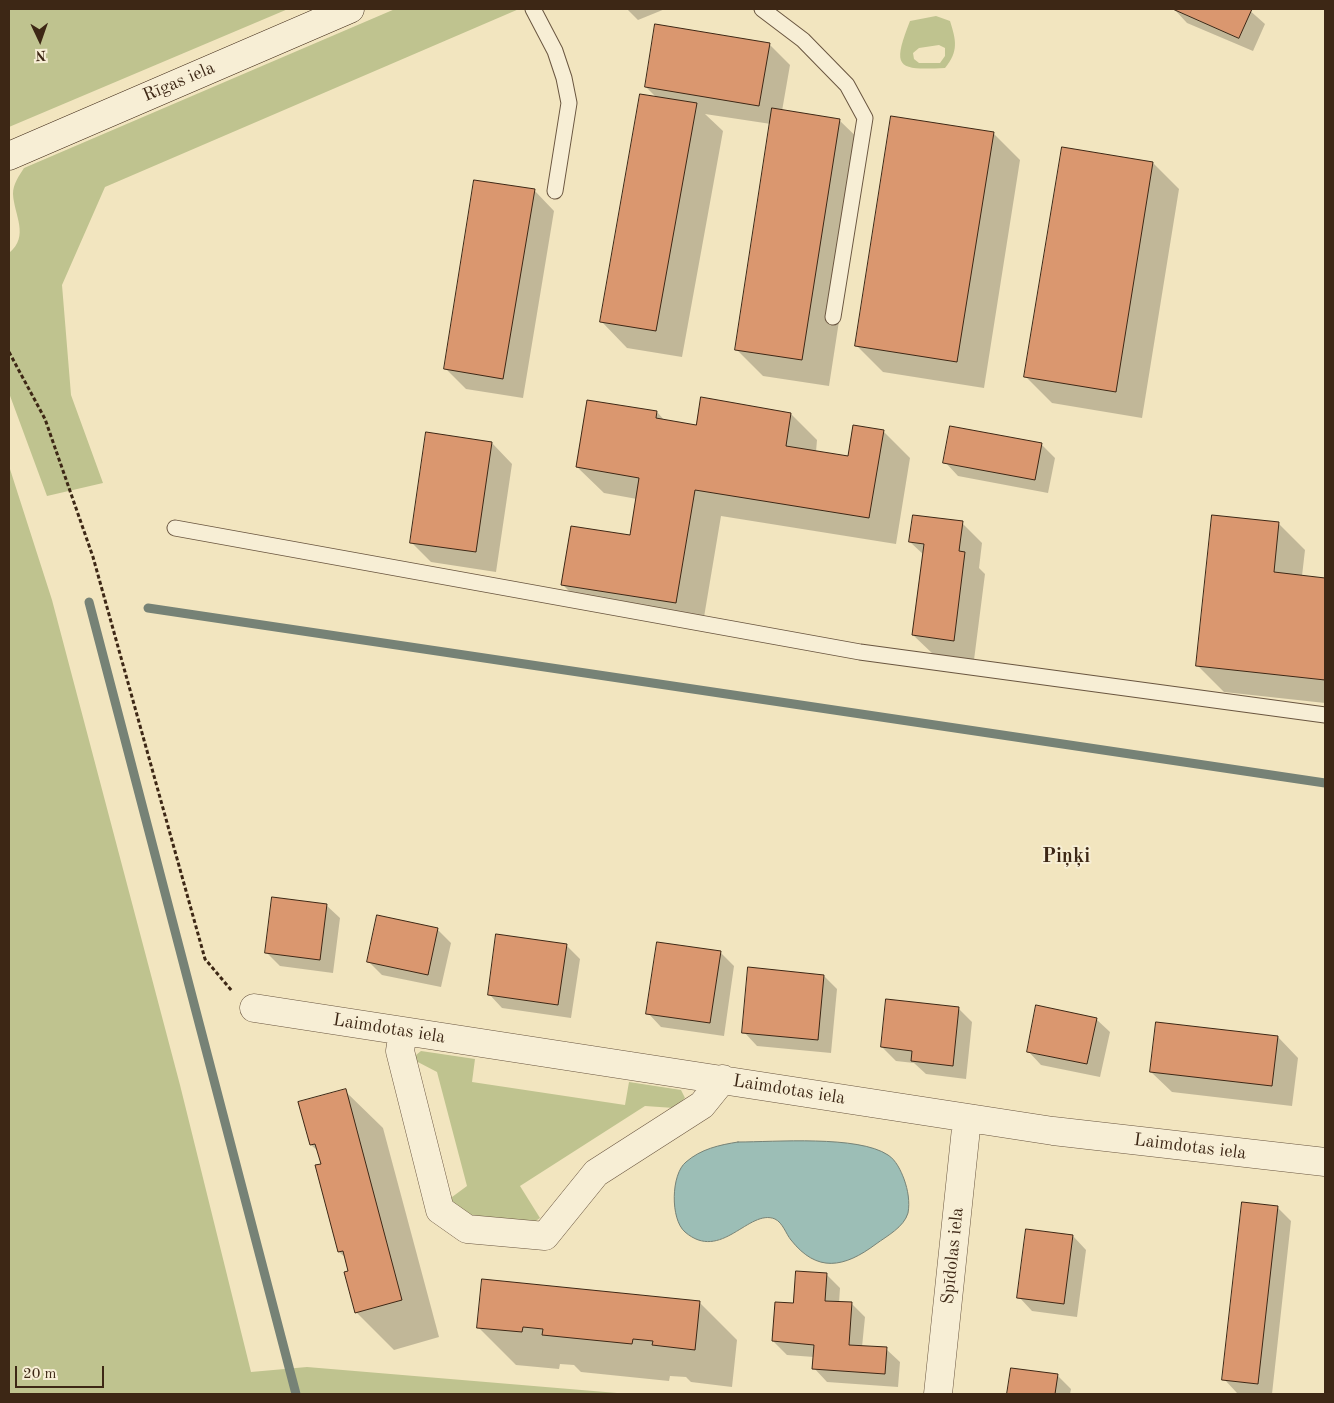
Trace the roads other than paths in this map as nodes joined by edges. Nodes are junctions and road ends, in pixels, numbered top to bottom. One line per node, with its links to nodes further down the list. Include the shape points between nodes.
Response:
1 (350, 9): 4 (street, Rīgas iela)
2 (533, 9): 5 (lane, via 555,51 569,103)
3 (762, 9): 6 (lane, via 803,40 847,85 865,118)
4 (9, 156)
5 (555, 191)
6 (833, 317)
7 (175, 528): 8 (lane, via 860,652)
8 (1325, 715)
9 (254, 1008): 10 (street, Laimdotas iela)
10 (403, 1031): 11 (street, Laimdotas iela); 11 (street, via 400,1051 440,1210 467,1229 545,1236 596,1173 702,1105)
11 (723, 1079): 12 (street, Laimdotas iela)
12 (967, 1119): 13 (street, Laimdotas iela); 14 (street, Spīdolas iela)
13 (1325, 1162)
14 (938, 1394)

